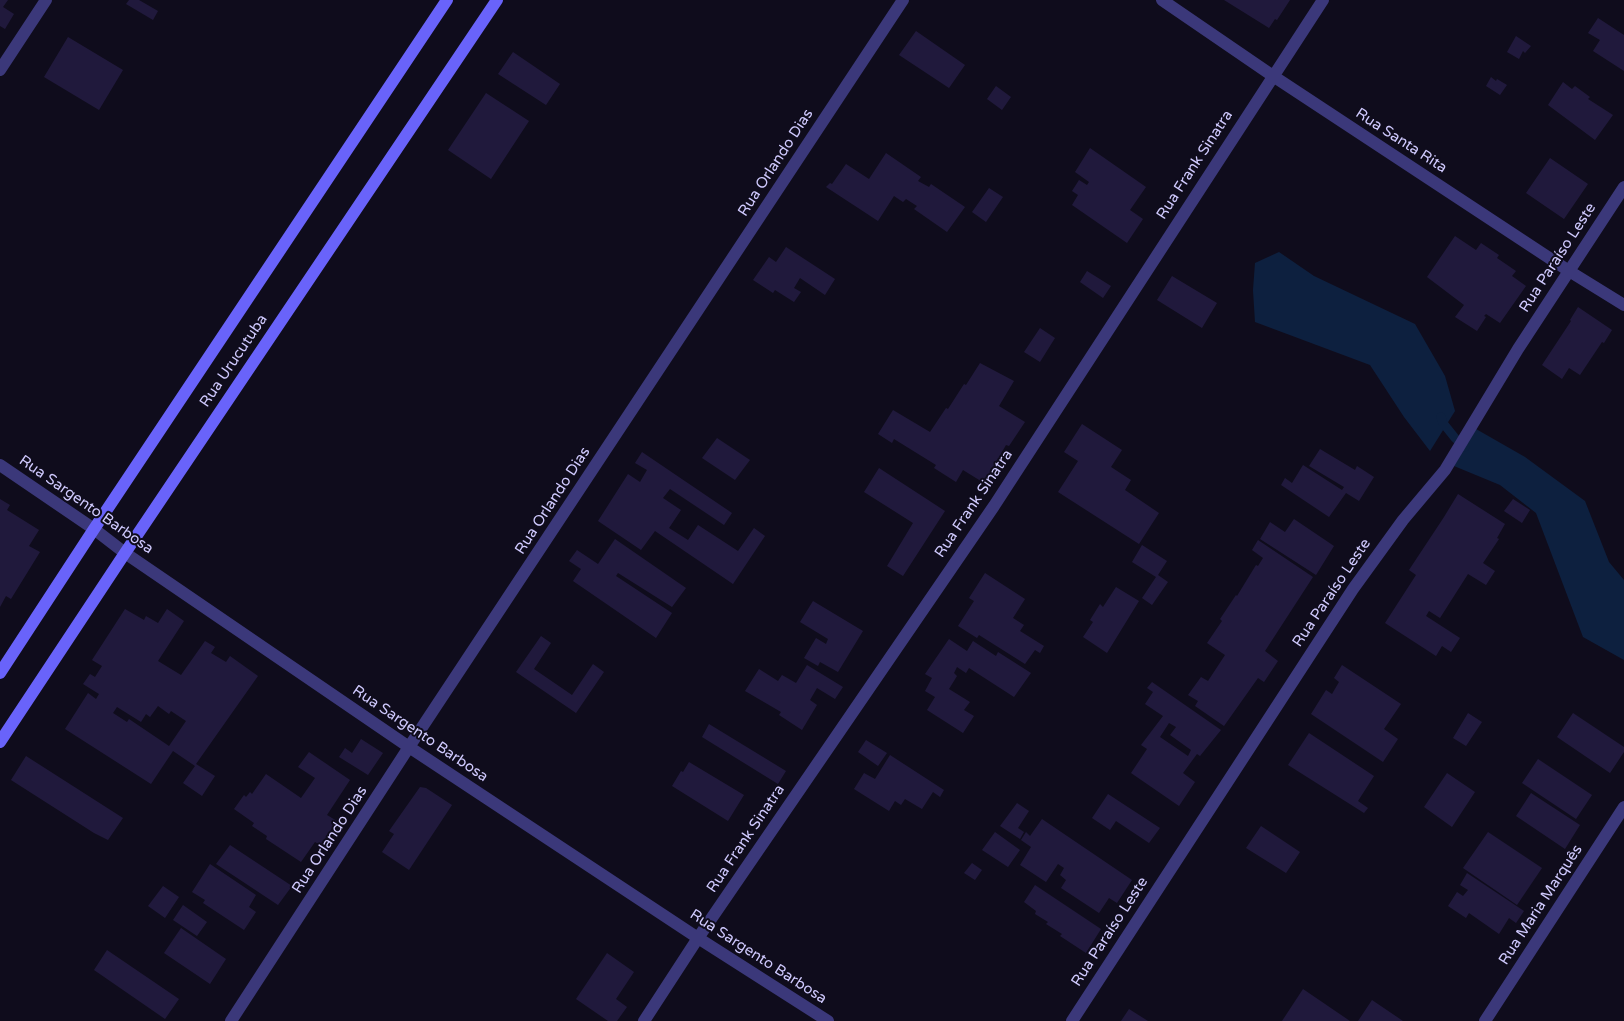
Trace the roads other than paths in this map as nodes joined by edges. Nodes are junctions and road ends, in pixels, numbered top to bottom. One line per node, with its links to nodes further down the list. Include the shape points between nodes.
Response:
1 (46, 0): 7 (street)
2 (447, 0): 13 (street, Rua Urucutuba)
3 (496, 0): 14 (street, Rua Urucutuba)
4 (903, 0): 17 (street, Rua Orlando Dias)
5 (1162, 0): 8 (street, Rua Santa Rita)
6 (1323, 0): 8 (street, Rua Frank Sinatra)
7 (0, 70)
8 (1273, 76): 10 (street, Rua Santa Rita); 19 (street, Rua Frank Sinatra, via 994,506)
9 (1624, 187): 10 (street, Rua Paraíso Leste)
10 (1569, 271): 11 (street, Rua Santa Rita); 23 (street, Rua Paraíso Leste, via 1445,470 1403,520 1353,589)
11 (1624, 305)
12 (0, 465): 13 (street, Rua Sargento Barbosa)
13 (94, 529): 14 (street, Rua Sargento Barbosa); 15 (street, Rua Urucutuba)
14 (125, 553): 16 (street, Rua Urucutuba); 17 (street, Rua Sargento Barbosa)
15 (0, 672)
16 (0, 742)
17 (409, 747): 19 (street, Rua Sargento Barbosa); 20 (street, Rua Orlando Dias)
18 (1624, 806): 24 (street, Rua Maria Marquês)
19 (698, 938): 21 (street, Rua Frank Sinatra); 22 (street, Rua Sargento Barbosa)
20 (231, 1021)
21 (644, 1021)
22 (828, 1021)
23 (1072, 1021)
24 (1485, 1021)

